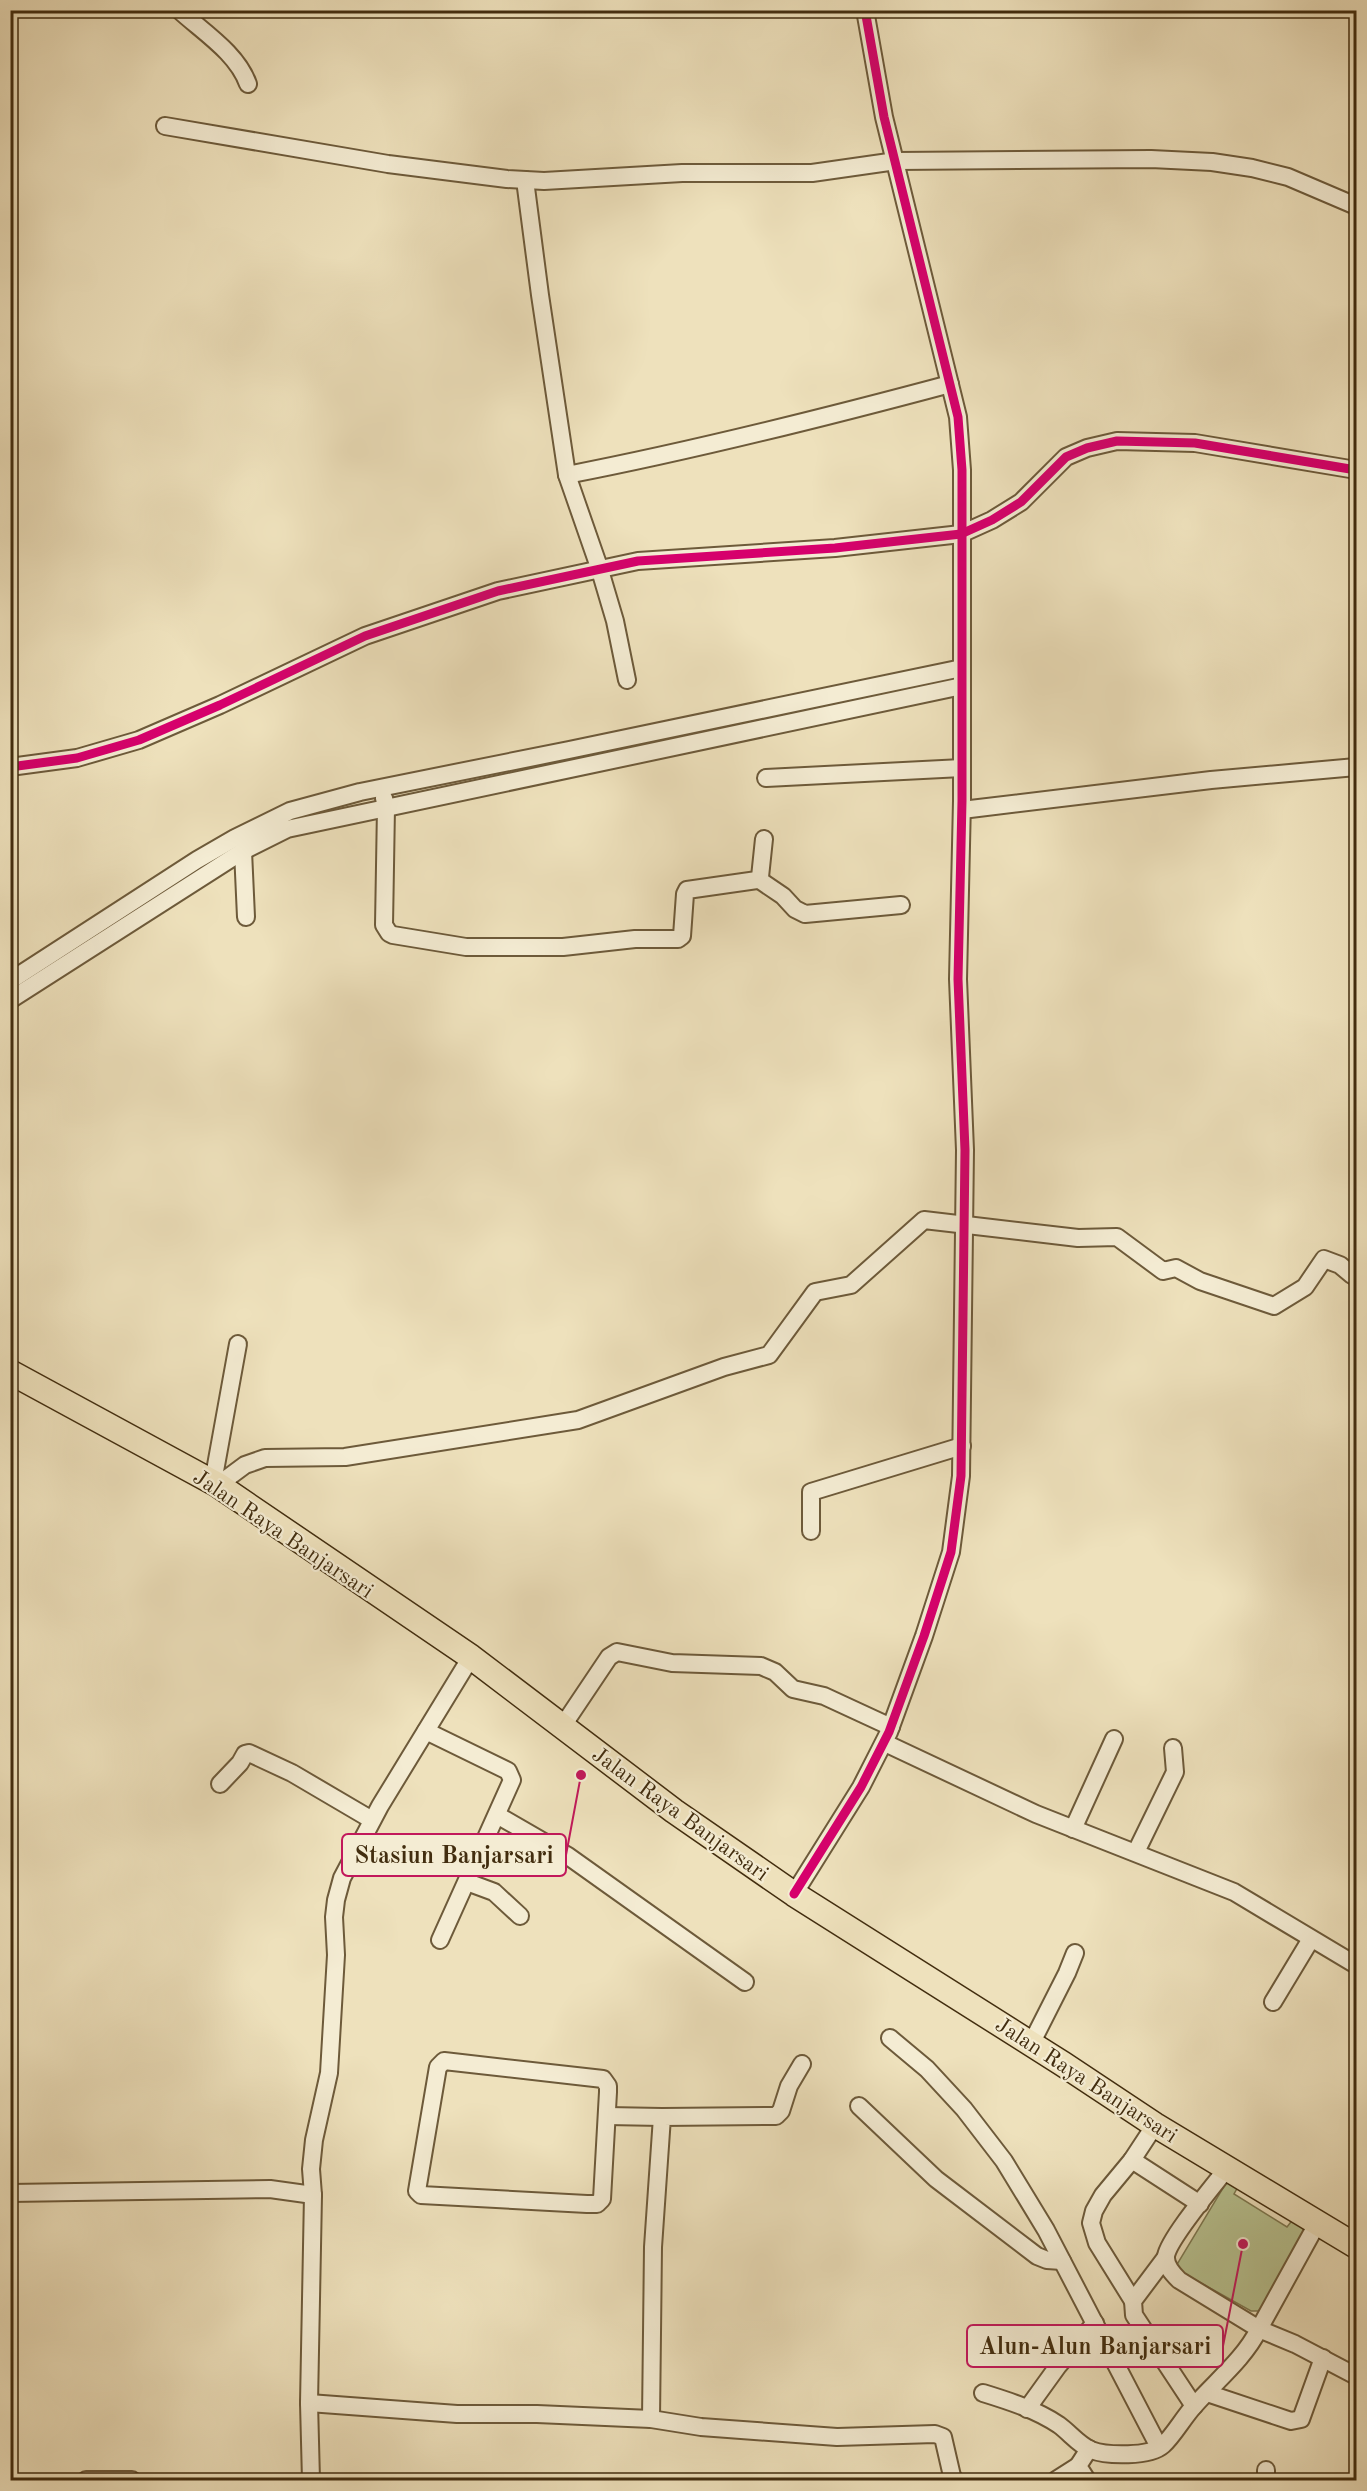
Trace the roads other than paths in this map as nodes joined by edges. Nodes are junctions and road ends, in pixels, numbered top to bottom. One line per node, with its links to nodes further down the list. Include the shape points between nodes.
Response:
1 (178, 10): 3 (street, via 233,58)
2 (865, 10): 5 (street)
3 (248, 84)
4 (165, 126): 6 (street, via 388,164)
5 (896, 162): 6 (street, via 812,173 682,173); 7 (street, via 1212,162 1288,177); 8 (street)
6 (525, 180): 10 (street)
7 (1356, 206)
8 (950, 384): 10 (street, via 815,420); 11 (street, via 958,417 962,470)
9 (1356, 470): 11 (street, via 1195,443 1117,441 1066,457 1020,502)
10 (567, 476): 12 (street)
11 (961, 534): 12 (street); 13 (street)
12 (599, 567): 14 (street); 17 (street, via 498,591 364,636 139,740 77,758)
13 (962, 668): 15 (street); 16 (street)
14 (627, 680)
15 (962, 686): 16 (street); 19 (street)
16 (804, 710): 21 (street)
17 (10, 767)
18 (1356, 767): 22 (street)
19 (962, 768): 20 (street); 22 (street)
20 (766, 778)
21 (384, 796): 23 (street, via 332,809 290,811); 26 (street, via 384,924 393,935 477,947 563,947 634,939 678,939 683,932 687,890)
22 (962, 810): 32 (street, via 958,979)
23 (257, 835): 25 (street); 27 (street, via 198,860)
24 (764, 839): 26 (street)
25 (243, 851): 27 (street); 29 (street)
26 (759, 879): 28 (street, via 799,912)
27 (158, 896): 30 (street); 31 (street)
28 (901, 905)
29 (246, 917)
30 (10, 981)
31 (10, 1000)
32 (964, 1224): 33 (street, via 1078,1238 1117,1237 1163,1270 1176,1268 1200,1281 1274,1306 1305,1287 1324,1259); 36 (street); 37 (street, via 924,1220 851,1285 815,1292 769,1355 724,1367 578,1420 345,1457 265,1458)
33 (1356, 1275)
34 (238, 1344): 37 (street)
35 (10, 1372): 37 (highway, Jalan Raya Banjarsari)
36 (962, 1446): 38 (street, via 811,1492); 42 (street, via 951,1552)
37 (215, 1483): 39 (highway, Jalan Raya Banjarsari)
38 (811, 1531)
39 (471, 1657): 40 (highway, Jalan Raya Banjarsari); 41 (street)
40 (562, 1727): 42 (street, via 609,1657 617,1652 672,1663 769,1668 793,1689 824,1696); 51 (highway, Jalan Raya Banjarsari)
41 (426, 1731): 46 (street, via 508,1771 512,1780); 47 (street)
42 (888, 1735): 48 (street); 51 (street, via 861,1787)
43 (1114, 1739): 48 (street)
44 (1173, 1748): 49 (street, via 1175,1772)
45 (220, 1784): 47 (street, via 249,1753)
46 (498, 1814): 50 (street); 57 (street, via 568,1856)
47 (372, 1820): 69 (street, via 342,1878 336,1900 329,2073 314,2140)
48 (1073, 1829): 49 (street)
49 (1136, 1852): 53 (street, via 1234,1892)
50 (467, 1881): 52 (street, via 494,1892); 54 (street)
51 (794, 1894): 60 (highway, Jalan Raya Banjarsari)
52 (520, 1916)
53 (1311, 1939): 56 (street); 58 (street)
54 (440, 1940)
55 (1075, 1953): 60 (street)
56 (1356, 1965)
57 (745, 1982)
58 (1273, 2002)
59 (890, 2038): 74 (street, via 927,2070 985,2135)
60 (1031, 2044): 65 (highway, Jalan Raya Banjarsari)
61 (802, 2064): 64 (street, via 776,2116)
62 (859, 2106): 74 (street, via 960,2198 1037,2256)
63 (607, 2116): 63 (street, via 608,2086 603,2079 444,2061 438,2067 417,2191 421,2196 597,2204 602,2199); 64 (street)
64 (662, 2117): 85 (street, via 653,2247)
65 (1155, 2125): 66 (street); 67 (highway, Jalan Raya Banjarsari)
66 (1131, 2160): 70 (street); 75 (street, via 1103,2194 1091,2223 1097,2242)
67 (1228, 2167): 70 (street); 71 (highway, Jalan Raya Banjarsari)
68 (10, 2193): 69 (street, via 270,2189)
69 (313, 2195): 82 (street)
70 (1200, 2204): 73 (street)
71 (1318, 2222): 72 (highway, Jalan Raya Banjarsari); 77 (street)
72 (1356, 2246)
73 (1166, 2257): 75 (street); 77 (street, via 1171,2272 1179,2280)
74 (1062, 2260): 76 (street)
75 (1133, 2301): 83 (street, via 1134,2315)
76 (1095, 2323): 84 (street); 86 (street)
77 (1259, 2329): 78 (street); 81 (street, via 1249,2347)
78 (1323, 2358): 79 (street); 81 (street, via 1299,2421)
79 (1356, 2376)
80 (983, 2393): 84 (street)
81 (1207, 2393): 83 (street)
82 (309, 2403): 85 (street, via 446,2414); 91 (street)
83 (1194, 2406): 86 (street)
84 (1027, 2409): 87 (street, via 1058,2424)
85 (651, 2419): 92 (street, via 691,2426 837,2436 940,2435)
86 (1159, 2447): 87 (street, via 1125,2454)
87 (1089, 2449): 88 (street)
88 (1078, 2466): 93 (street); 94 (street)
89 (86, 2480): 90 (street)
90 (132, 2481)
91 (311, 2481)
92 (955, 2481)
93 (1056, 2481)
94 (1087, 2481)

